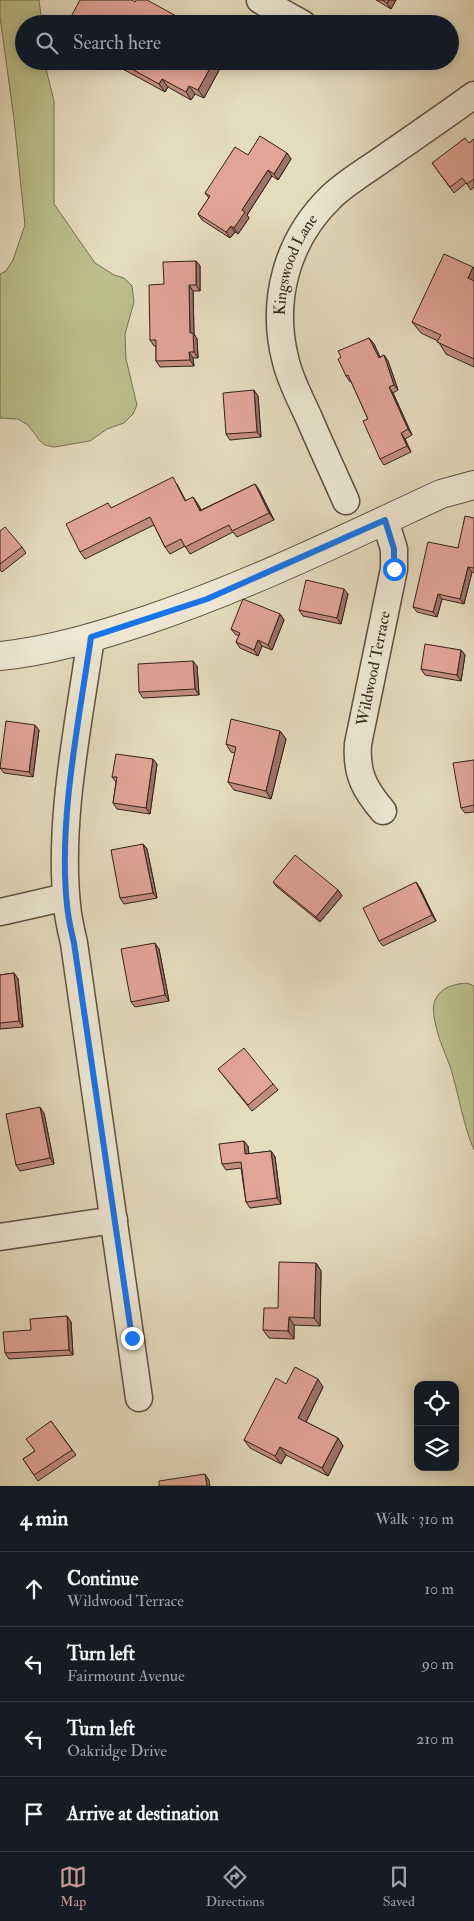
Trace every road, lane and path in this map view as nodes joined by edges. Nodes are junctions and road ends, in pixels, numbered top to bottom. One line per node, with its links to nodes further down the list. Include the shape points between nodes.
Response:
1 (260, 0): 2 (street)
2 (287, 15)
3 (474, 95): 5 (street, Kingswood Lane, via 334,195 304,230 288,263 279,312 286,362)
4 (474, 486): 6 (street, via 441,494)
5 (346, 501)
6 (385, 520): 7 (street, via 207,599); 9 (street, Wildwood Terrace, via 394,549 394,569 357,757 362,782)
7 (91, 637): 8 (street, via 37,651); 10 (street, via 68,812)
8 (0, 656)
9 (382, 811)
10 (66, 897): 11 (street); 12 (street)
11 (0, 912)
12 (114, 1220): 13 (street); 14 (street)
13 (0, 1237)
14 (139, 1398)

